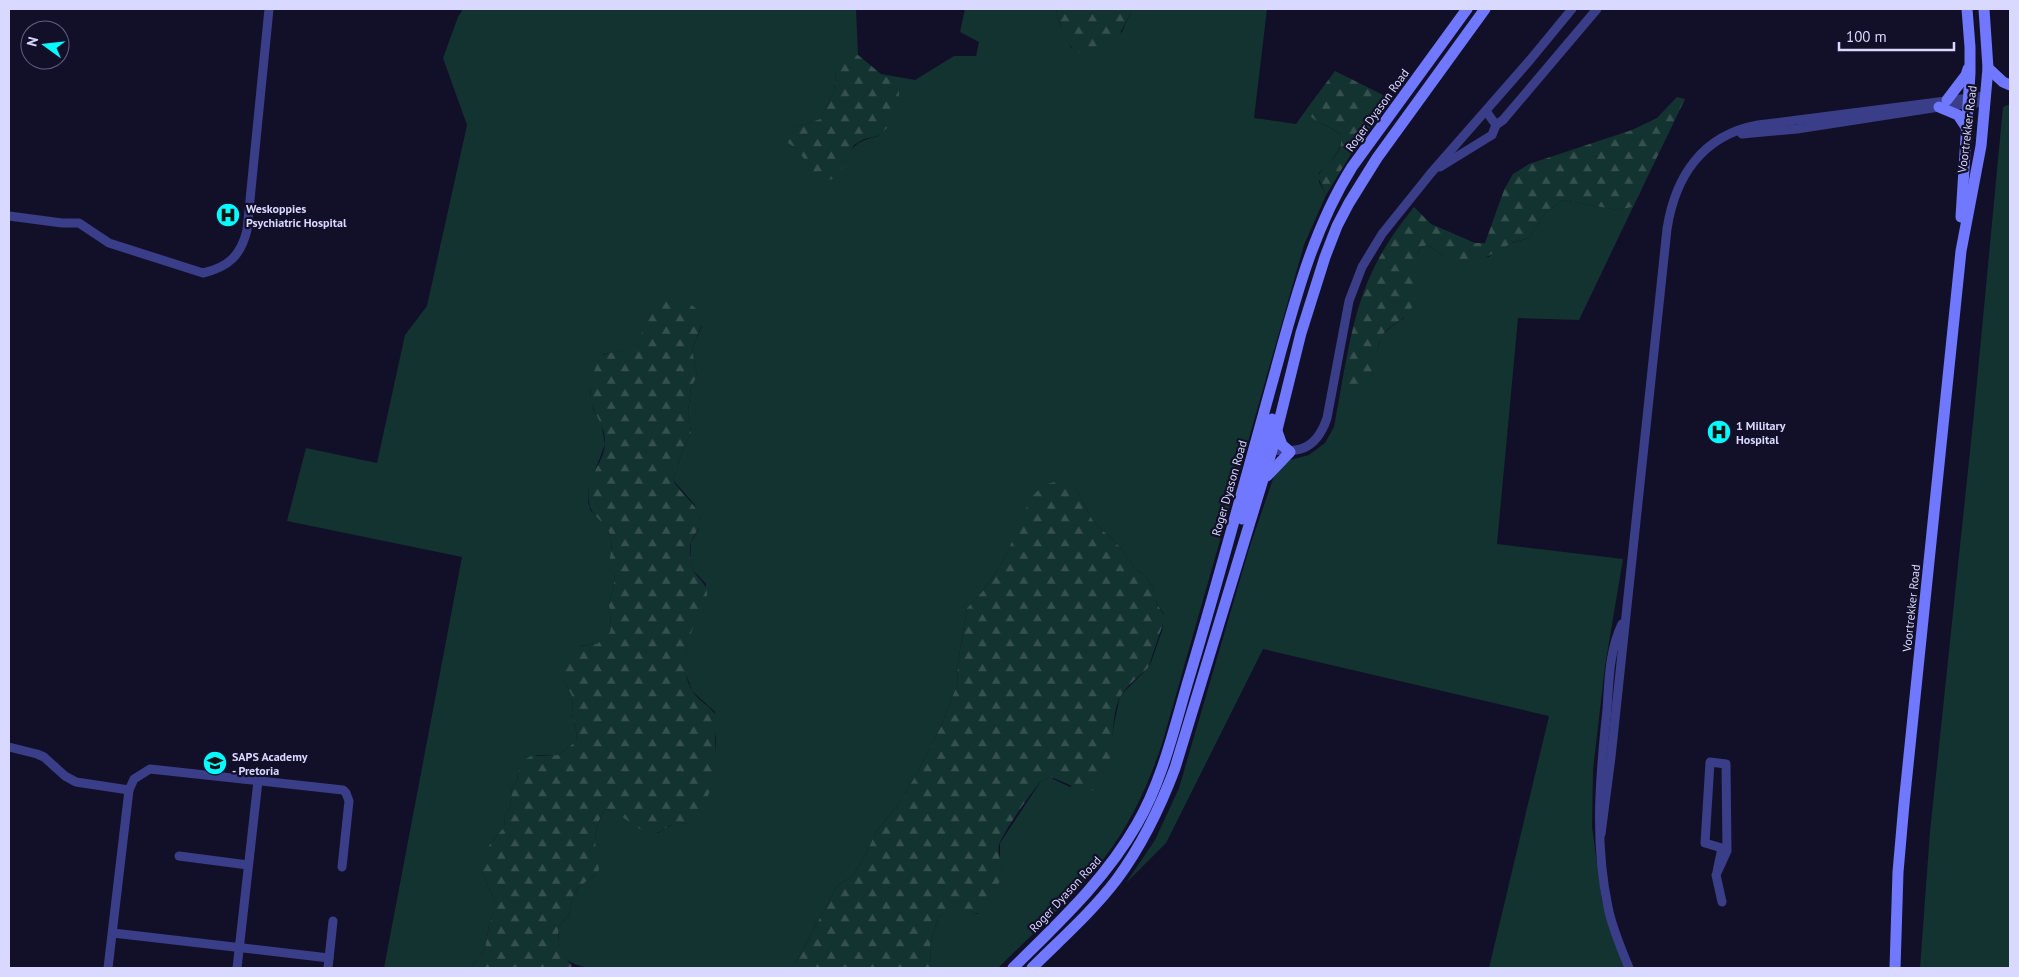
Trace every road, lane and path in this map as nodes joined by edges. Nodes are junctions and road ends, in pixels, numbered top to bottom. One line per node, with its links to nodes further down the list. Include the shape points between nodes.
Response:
1 (269, 9): 18 (street, via 249,216 243,245 235,258 203,273 109,243 78,223)
2 (1467, 9): 20 (main road, Roger Dyason Road, via 1338,190 1316,240)
3 (1485, 9): 21 (main road, via 1349,202 1324,257)
4 (1572, 9): 14 (street)
5 (1597, 9): 15 (street, via 1516,107)
6 (1967, 9): 8 (main road, Voortrekker Road)
7 (1984, 9): 9 (main road, Voortrekker Road)
8 (1970, 63): 12 (main road, Voortrekker Road); 13 (main road, via 1966,74)
9 (1988, 68): 10 (main road); 11 (main road, Voortrekker Road)
10 (2010, 85)
11 (1985, 99): 12 (street); 19 (main road, Voortrekker Road, via 1981,146)
12 (1969, 101): 13 (street); 16 (main road, Voortrekker Road)
13 (1943, 104): 16 (main road, via 1958,115); 43 (street, via 1797,129 1746,133 1707,148 1685,175 1675,195 1669,215 1625,617 1616,637 1612,659 1599,790 1598,816 1608,909)
14 (1486, 111): 15 (street); 17 (street)
15 (1496, 125): 17 (street, via 1492,135)
16 (1966, 127): 19 (main road, Voortrekker Road)
17 (1431, 173): 23 (street, via 1382,234 1354,284 1323,430 1310,445)
18 (9, 216)
19 (1961, 251): 44 (main road, Voortrekker Road, via 1904,804)
20 (1288, 326): 22 (main road); 25 (main road, Roger Dyason Road)
21 (1278, 422): 22 (main road); 23 (main road, via 1280,442)
22 (1267, 449): 23 (street); 24 (main road); 25 (main road)
23 (1290, 452): 24 (main road)
24 (1262, 481): 42 (main road, via 1162,804 1116,881)
25 (1202, 636): 41 (main road, Roger Dyason Road, via 1164,763 1138,822 1112,864 1091,889)
26 (9, 747): 28 (street, via 44,757 76,782)
27 (258, 781): 28 (street, via 152,769 134,779); 30 (street); 31 (street, via 343,790 346,793 349,801)
28 (129, 790): 35 (street)
29 (179, 856): 30 (street)
30 (248, 865): 36 (street)
31 (342, 867)
32 (1717, 872): 32 (street, via 1726,851 1726,764 1710,762 1704,843 1722,848); 33 (street)
33 (1722, 902)
34 (333, 921): 37 (street)
35 (113, 933): 36 (street); 38 (street)
36 (239, 948): 37 (street); 39 (street)
37 (329, 958): 40 (street)
38 (108, 968)
39 (237, 968)
40 (328, 968)
41 (1013, 968)
42 (1032, 968)
43 (1629, 968)
44 (1895, 968)

